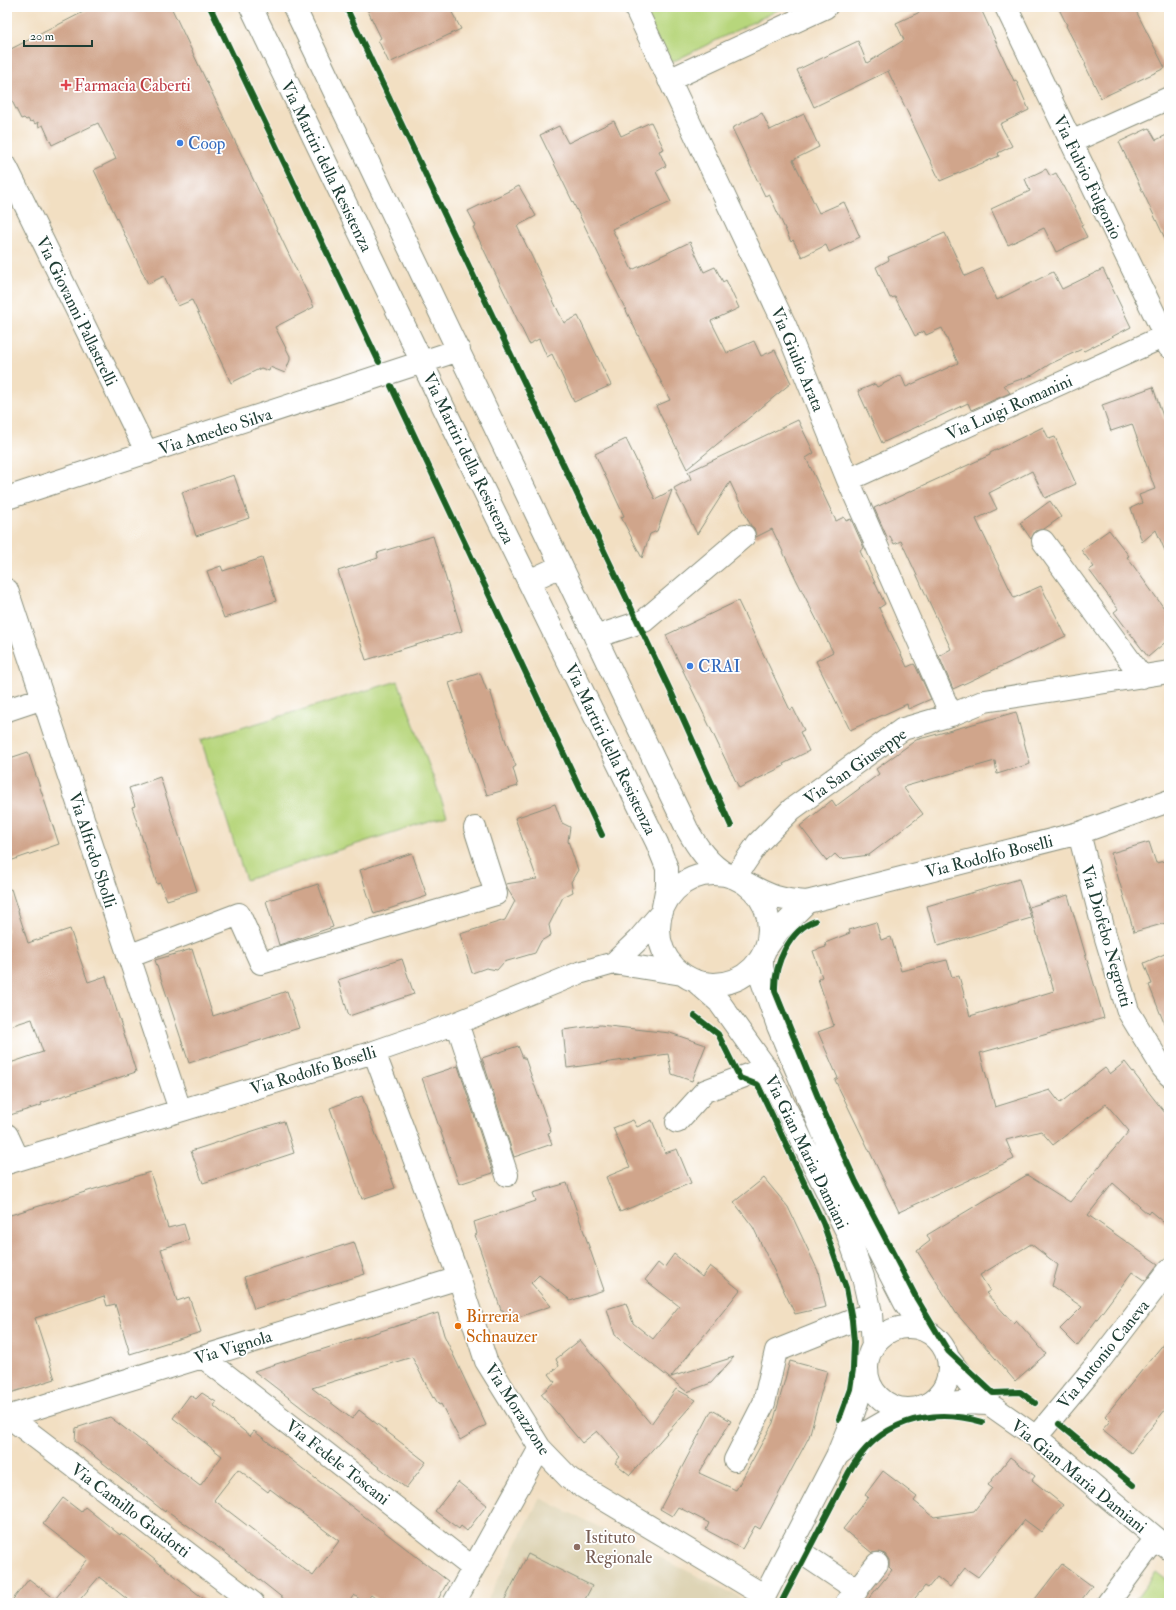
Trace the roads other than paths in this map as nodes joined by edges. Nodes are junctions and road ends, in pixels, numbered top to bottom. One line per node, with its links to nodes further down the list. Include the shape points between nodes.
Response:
1 (251, 7): 12 (street, Via Martiri della Resistenza)
2 (294, 7): 11 (street, Via Martiri della Resistenza)
3 (635, 7): 6 (street, Via Giulio Arata)
4 (826, 7): 6 (street)
5 (1006, 7): 8 (street, Via Fulvio Fulgonio)
6 (669, 80): 14 (street, Via Giulio Arata, via 785,325)
7 (1169, 98): 8 (street)
8 (1071, 142): 10 (street, Via Fulvio Fulgonio)
9 (7, 168): 13 (street, Via Giovanni Pallastrelli)
10 (1168, 339): 14 (street, Via Luigi Romanini)
11 (459, 350): 12 (street, Via Amedeo Silva); 18 (street, Via Martiri della Resistenza)
12 (422, 363): 13 (street, Via Amedeo Silva); 19 (street, Via Martiri della Resistenza)
13 (147, 453): 15 (street, Via Amedeo Silva)
14 (848, 480): 26 (street, Via Giulio Arata)
15 (7, 498)
16 (744, 536): 21 (street, via 644,621)
17 (1043, 541): 23 (street)
18 (561, 566): 19 (street); 21 (street, Via Martiri della Resistenza)
19 (529, 581): 32 (street, Via Martiri della Resistenza, via 663,855 667,868 667,886)
20 (7, 590): 24 (street, Via Alfredo Sbolli)
21 (595, 637): 30 (street, Via Martiri della Resistenza, via 693,839 713,865)
22 (1169, 672): 23 (street, Via San Giuseppe)
23 (1142, 676): 26 (street, Via San Giuseppe, via 985,701)
24 (43, 698): 25 (street); 34 (street, Via Alfredo Sbolli)
25 (7, 710)
26 (951, 715): 30 (street, Via San Giuseppe, via 903,729 792,809 758,843)
27 (1166, 806): 29 (street, Via Rodolfo Boselli)
28 (475, 828): 34 (street, via 496,894 261,963 239,914)
29 (1079, 833): 31 (street, Via Rodolfo Boselli); 40 (street, Via Diofebo Negrotti, via 1105,935 1128,1011)
30 (736, 878): 31 (street, Via Rodolfo Boselli, via 779,899); 32 (street, via 716,873 691,878 671,894); 33 (street, via 759,895 766,907 770,928)
31 (807, 902): 33 (street, Via Rodolfo Boselli, via 778,930)
32 (662, 912): 35 (street, Via Rodolfo Boselli); 36 (street, via 659,930 665,955 672,966)
33 (764, 952): 36 (street, via 749,972 732,982 706,984); 49 (street, Via Gian Maria Damiani, via 762,981 778,1026 848,1192 905,1303)
34 (128, 956): 41 (street, Via Alfredo Sbolli)
35 (614, 963): 36 (street, Via Rodolfo Boselli); 37 (street, Via Rodolfo Boselli, via 579,973)
36 (688, 977): 39 (street, Via Gian Maria Damiani, via 719,1002)
37 (457, 1023): 38 (street, Via Rodolfo Boselli); 45 (street)
38 (374, 1052): 41 (street, Via Rodolfo Boselli); 47 (street, Via Morazzone)
39 (766, 1068): 42 (street, via 705,1091); 48 (street, Via Gian Maria Damiani, via 847,1232 863,1277)
40 (1169, 1075)
41 (180, 1110): 44 (street, Via Rodolfo Boselli)
42 (677, 1122)
43 (7, 1135): 44 (street)
44 (13, 1161)
45 (507, 1175)
46 (1169, 1270): 57 (street, Via Antonio Caneva, via 1097,1364)
47 (459, 1278): 51 (street, Via Vignola); 58 (street, Via Morazzone, via 486,1361)
48 (871, 1313): 50 (street, Via Gian Maria Damiani); 60 (street, via 776,1351 764,1403)
49 (925, 1330): 50 (street, via 916,1327 896,1328 880,1338); 52 (street, Via Gian Maria Damiani, via 940,1342)
50 (872, 1347): 53 (street, Via Gian Maria Damiani)
51 (203, 1357): 56 (street, Via Vignola); 64 (street, Via Fedele Toscani)
52 (948, 1359): 54 (street, Via Gian Maria Damiani); 55 (street, Via Gian Maria Damiani, via 949,1373 939,1395)
53 (867, 1370): 55 (street, Via Gian Maria Damiani, via 869,1382 887,1404); 59 (street)
54 (989, 1404): 55 (street, Via Gian Maria Damiani, via 960,1403); 57 (street, Via Gian Maria Damiani)
55 (915, 1408): 59 (street, via 862,1434)
56 (8, 1417): 67 (street, Via Camillo Guidotti)
57 (1036, 1437): 61 (street, Via Gian Maria Damiani)
58 (540, 1448): 64 (street); 66 (street, Via Morazzone, via 570,1479)
59 (837, 1456): 62 (street)
60 (735, 1460)
61 (1162, 1544): 69 (street)
62 (790, 1545): 65 (street); 66 (street)
63 (877, 1564): 65 (street)
64 (474, 1568): 68 (street)
65 (851, 1596)
66 (763, 1600)
67 (253, 1603)
68 (454, 1603)
69 (1108, 1603)

